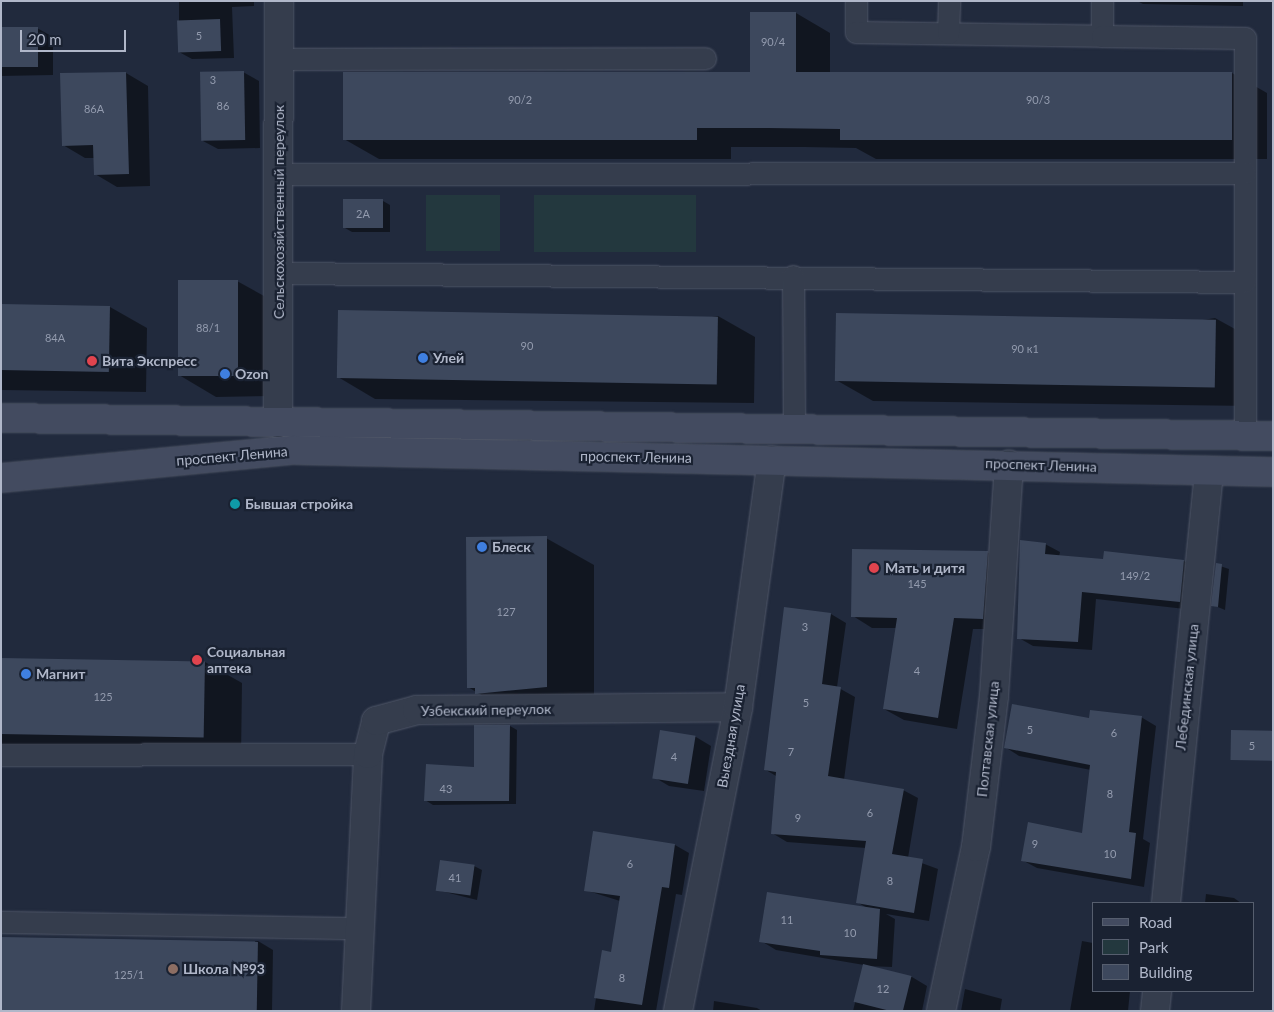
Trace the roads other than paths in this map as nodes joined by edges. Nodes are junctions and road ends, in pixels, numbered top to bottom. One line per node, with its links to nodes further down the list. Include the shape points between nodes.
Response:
1 (279, 1): 8 (street, Сельскохозяйственный переулок)
2 (856, 1): 5 (lane, via 856,32)
3 (949, 1): 5 (lane)
4 (1102, 1): 6 (lane)
5 (948, 33): 6 (lane)
6 (1102, 36): 9 (lane, via 1245,38)
7 (705, 58): 8 (lane)
8 (279, 59): 10 (street, Сельскохозяйственный переулок)
9 (1245, 173): 10 (lane); 13 (lane)
10 (279, 174): 11 (street, Сельскохозяйственный переулок)
11 (279, 272): 12 (lane); 15 (street, Сельскохозяйственный переулок)
12 (793, 276): 13 (lane); 16 (lane)
13 (1245, 282): 17 (lane)
14 (1, 418): 15 (main road, проспект Ленина)
15 (278, 423): 16 (main road, проспект Ленина)
16 (794, 428): 17 (main road, проспект Ленина)
17 (1245, 435): 18 (main road, проспект Ленина)
18 (1273, 436)
19 (772, 460): 20 (main road, проспект Ленина); 23 (main road, проспект Ленина, via 294,450); 24 (street, Выездная улица)
20 (1009, 464): 21 (main road, проспект Ленина); 33 (street, Полтавская улица, via 994,696 976,847)
21 (1209, 471): 22 (main road, проспект Ленина); 27 (street, Лебединская улица)
22 (1273, 472)
23 (1, 478)
24 (738, 707): 25 (street, Узбекский переулок, via 417,710 376,721); 32 (street, Выездная улица)
25 (368, 754): 26 (lane); 29 (street, Узбекский переулок)
26 (1, 755)
27 (1166, 902)
28 (1, 922): 29 (lane)
29 (360, 928): 31 (street, Узбекский переулок)
30 (1157, 992): 34 (street)
31 (356, 1011)
32 (678, 1011)
33 (941, 1011)
34 (1155, 1011)

